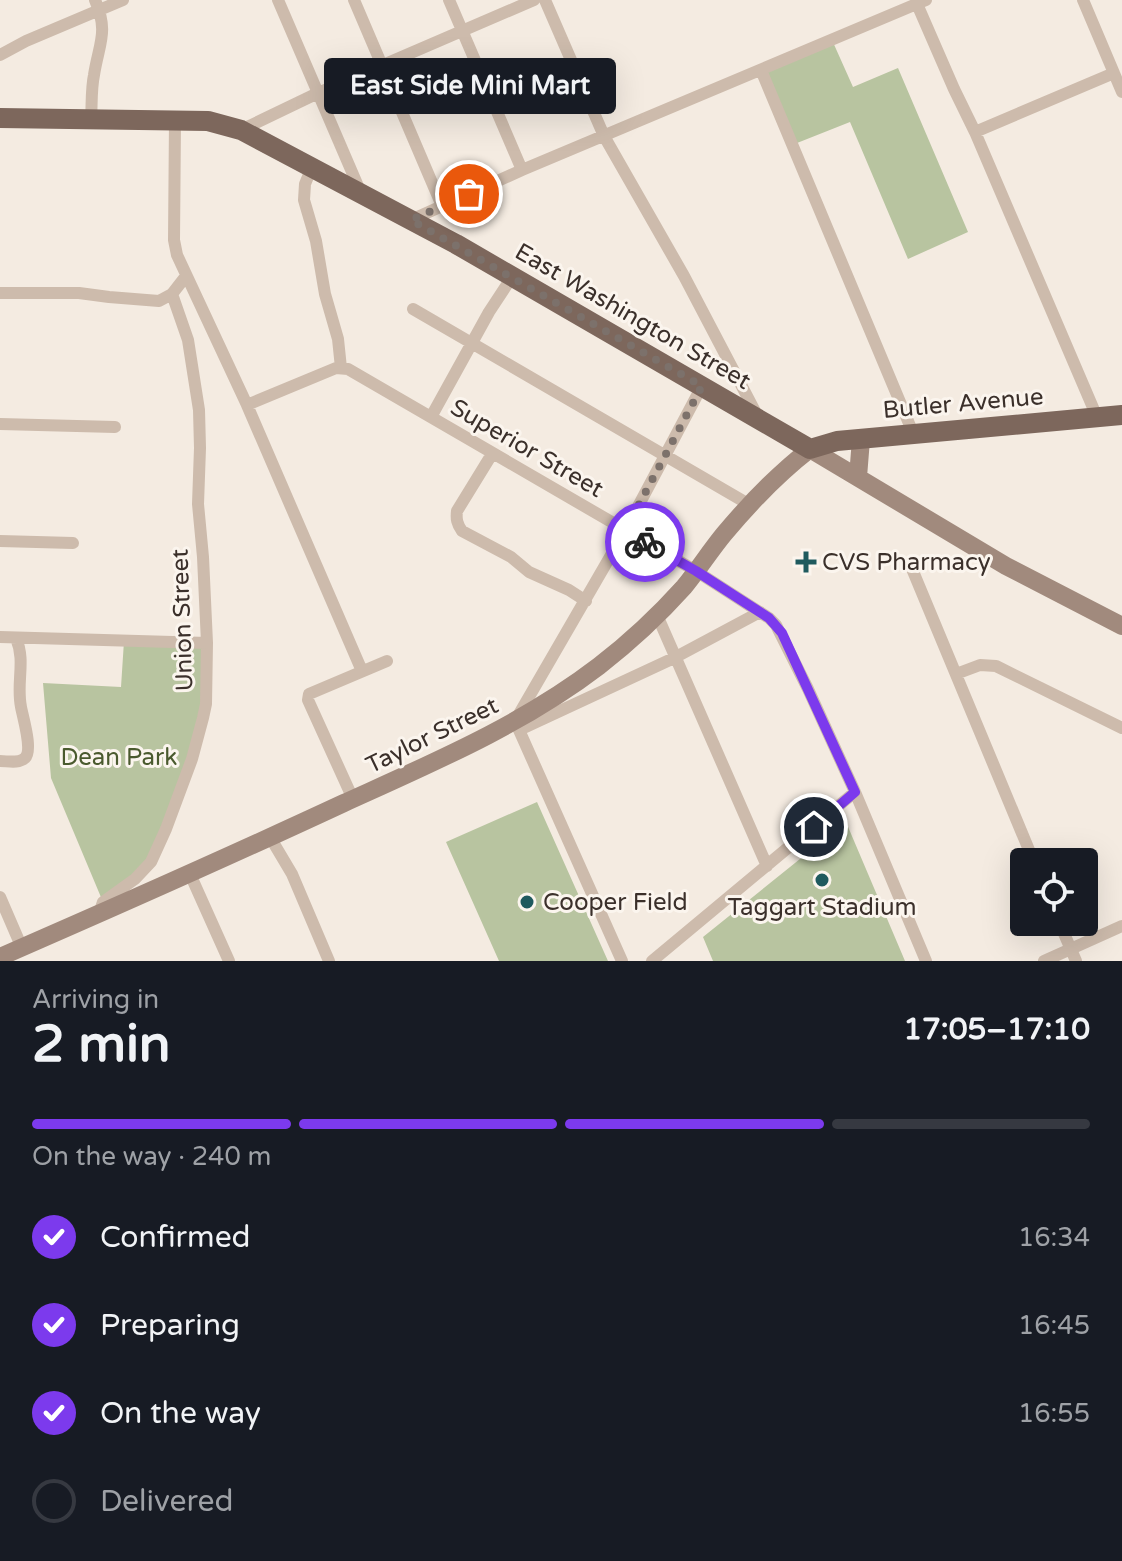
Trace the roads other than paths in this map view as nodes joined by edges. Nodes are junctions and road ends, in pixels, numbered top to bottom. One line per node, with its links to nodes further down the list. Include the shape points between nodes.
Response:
1 (123, 0): 9 (street)
2 (278, 0): 16 (street)
3 (354, 0): 12 (street)
4 (449, 0): 10 (street)
5 (534, 0): 10 (street)
6 (545, 0): 22 (street)
7 (1083, 0): 13 (street)
8 (921, 2): 14 (street); 21 (street)
9 (97, 5): 11 (street); 18 (street, via 103,34)
10 (463, 32): 12 (street); 24 (street)
11 (0, 55)
12 (383, 66): 16 (street); 26 (street)
13 (1116, 68): 15 (street); 21 (street)
14 (761, 70): 22 (street); 43 (street)
15 (1122, 92)
16 (318, 93): 20 (street); 25 (street)
17 (0, 118): 18 (main road, East Washington Street)
18 (91, 120): 19 (main road, East Washington Street)
19 (175, 120): 20 (main road, East Washington Street); 28 (street, via 174,240)
20 (241, 130): 23 (main road, East Washington Street)
21 (975, 132): 39 (street)
22 (604, 136): 24 (street); 40 (street)
23 (312, 167): 25 (main road, East Washington Street); 34 (street, via 304,191 306,208)
24 (522, 170): 26 (street)
25 (361, 193): 27 (main road, East Washington Street)
26 (442, 206): 27 (street)
27 (411, 220): 29 (main road, East Washington Street)
28 (186, 276): 31 (street); 36 (street)
29 (512, 277): 33 (street); 35 (main road, East Washington Street)
30 (0, 293): 31 (street, via 79,293 154,301)
31 (172, 294): 61 (street, Union Street, via 188,340 199,410 198,504)
32 (413, 309): 33 (street)
33 (471, 344): 38 (street); 47 (street)
34 (341, 368): 36 (street); 38 (street, Superior Street)
35 (702, 386): 40 (main road, East Washington Street); 47 (street)
36 (247, 405): 64 (street)
37 (1122, 415): 39 (main road, Butler Avenue)
38 (431, 417): 46 (street, Superior Street)
39 (1097, 417): 43 (main road, Butler Avenue)
40 (759, 419): 45 (main road, East Washington Street)
41 (0, 424): 42 (street)
42 (115, 427)
43 (913, 433): 44 (main road, Butler Avenue)
44 (861, 439): 45 (main road, Butler Avenue); 48 (main road)
45 (810, 449): 48 (main road, East Washington Street); 49 (main road, Taylor Street)
46 (492, 454): 50 (street, Superior Street); 55 (street, via 457,511 458,525 529,572)
47 (665, 457): 49 (street); 50 (street)
48 (858, 477): 58 (main road, East Washington Street, via 1006,566)
49 (750, 505): 54 (main road, Taylor Street)
50 (625, 531): 54 (street, Superior Street); 55 (street)
51 (0, 541): 52 (street)
52 (73, 543)
53 (910, 564): 65 (street)
54 (696, 571): 56 (street, Superior Street); 57 (main road, Taylor Street)
55 (586, 601): 66 (street)
56 (760, 612): 62 (street, Taylor Street); 69 (street, Superior Street, via 782,633)
57 (657, 615): 62 (street); 66 (main road, Taylor Street, via 601,665)
58 (1122, 626)
59 (0, 637): 60 (street)
60 (16, 638): 61 (street); 68 (street, via 28,751 18,761)
61 (207, 643): 76 (street, Union Street, via 203,718 166,829 151,862 103,902)
62 (674, 658): 66 (street, Taylor Street); 73 (street)
63 (387, 661): 64 (street)
64 (362, 671): 70 (street, via 309,694 308,700)
65 (956, 674): 67 (street, via 980,665 996,666); 72 (street)
66 (517, 726): 70 (main road, Taylor Street); 84 (street)
67 (1122, 728)
68 (0, 761)
69 (855, 792): 73 (street); 86 (street, Superior Street)
70 (353, 799): 71 (main road, Taylor Street)
71 (270, 837): 74 (main road, Taylor Street); 83 (street)
72 (1028, 848)
73 (767, 866): 85 (street)
74 (190, 874): 76 (main road, Taylor Street); 82 (street)
75 (0, 897): 79 (street)
76 (99, 914): 79 (main road, Taylor Street)
77 (1122, 926): 80 (street)
78 (1065, 936): 80 (street)
79 (22, 948): 81 (main road, Taylor Street)
80 (1073, 955): 87 (street)
81 (0, 957)
82 (229, 961)
83 (329, 961)
84 (622, 961)
85 (652, 961)
86 (926, 961)
87 (1044, 961)

